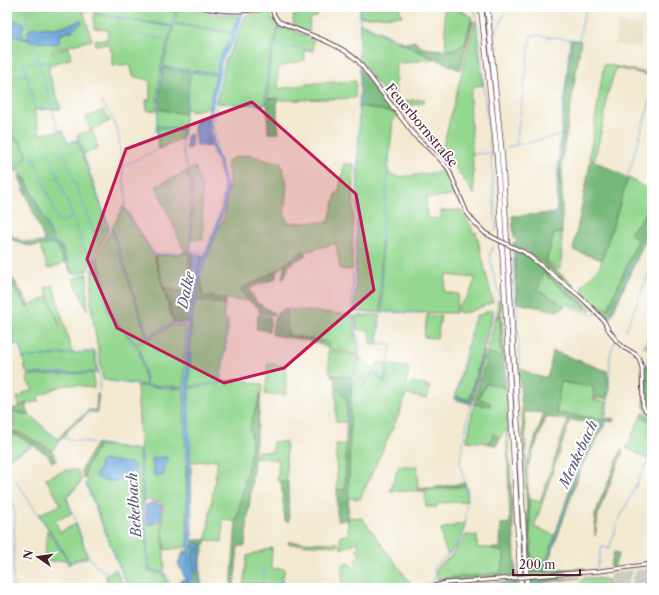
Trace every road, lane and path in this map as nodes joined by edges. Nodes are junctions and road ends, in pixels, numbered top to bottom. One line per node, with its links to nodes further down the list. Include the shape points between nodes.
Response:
1 (201, 7): 2 (street, via 226,11)
2 (270, 7): 5 (street, Feuerbornstraße, bridge, via 278,21 337,47 358,61 416,137 448,168 467,213 481,230 524,252 577,294 600,316 612,335 641,362 643,406)
3 (481, 7): 10 (highway, via 497,163)
4 (487, 7): 11 (highway, via 502,156)
5 (652, 414)
6 (652, 564): 9 (street, bridge, via 600,571 446,583)
7 (195, 588): 8 (street)
8 (201, 588)
9 (425, 588)
10 (521, 588)
11 (527, 588)

